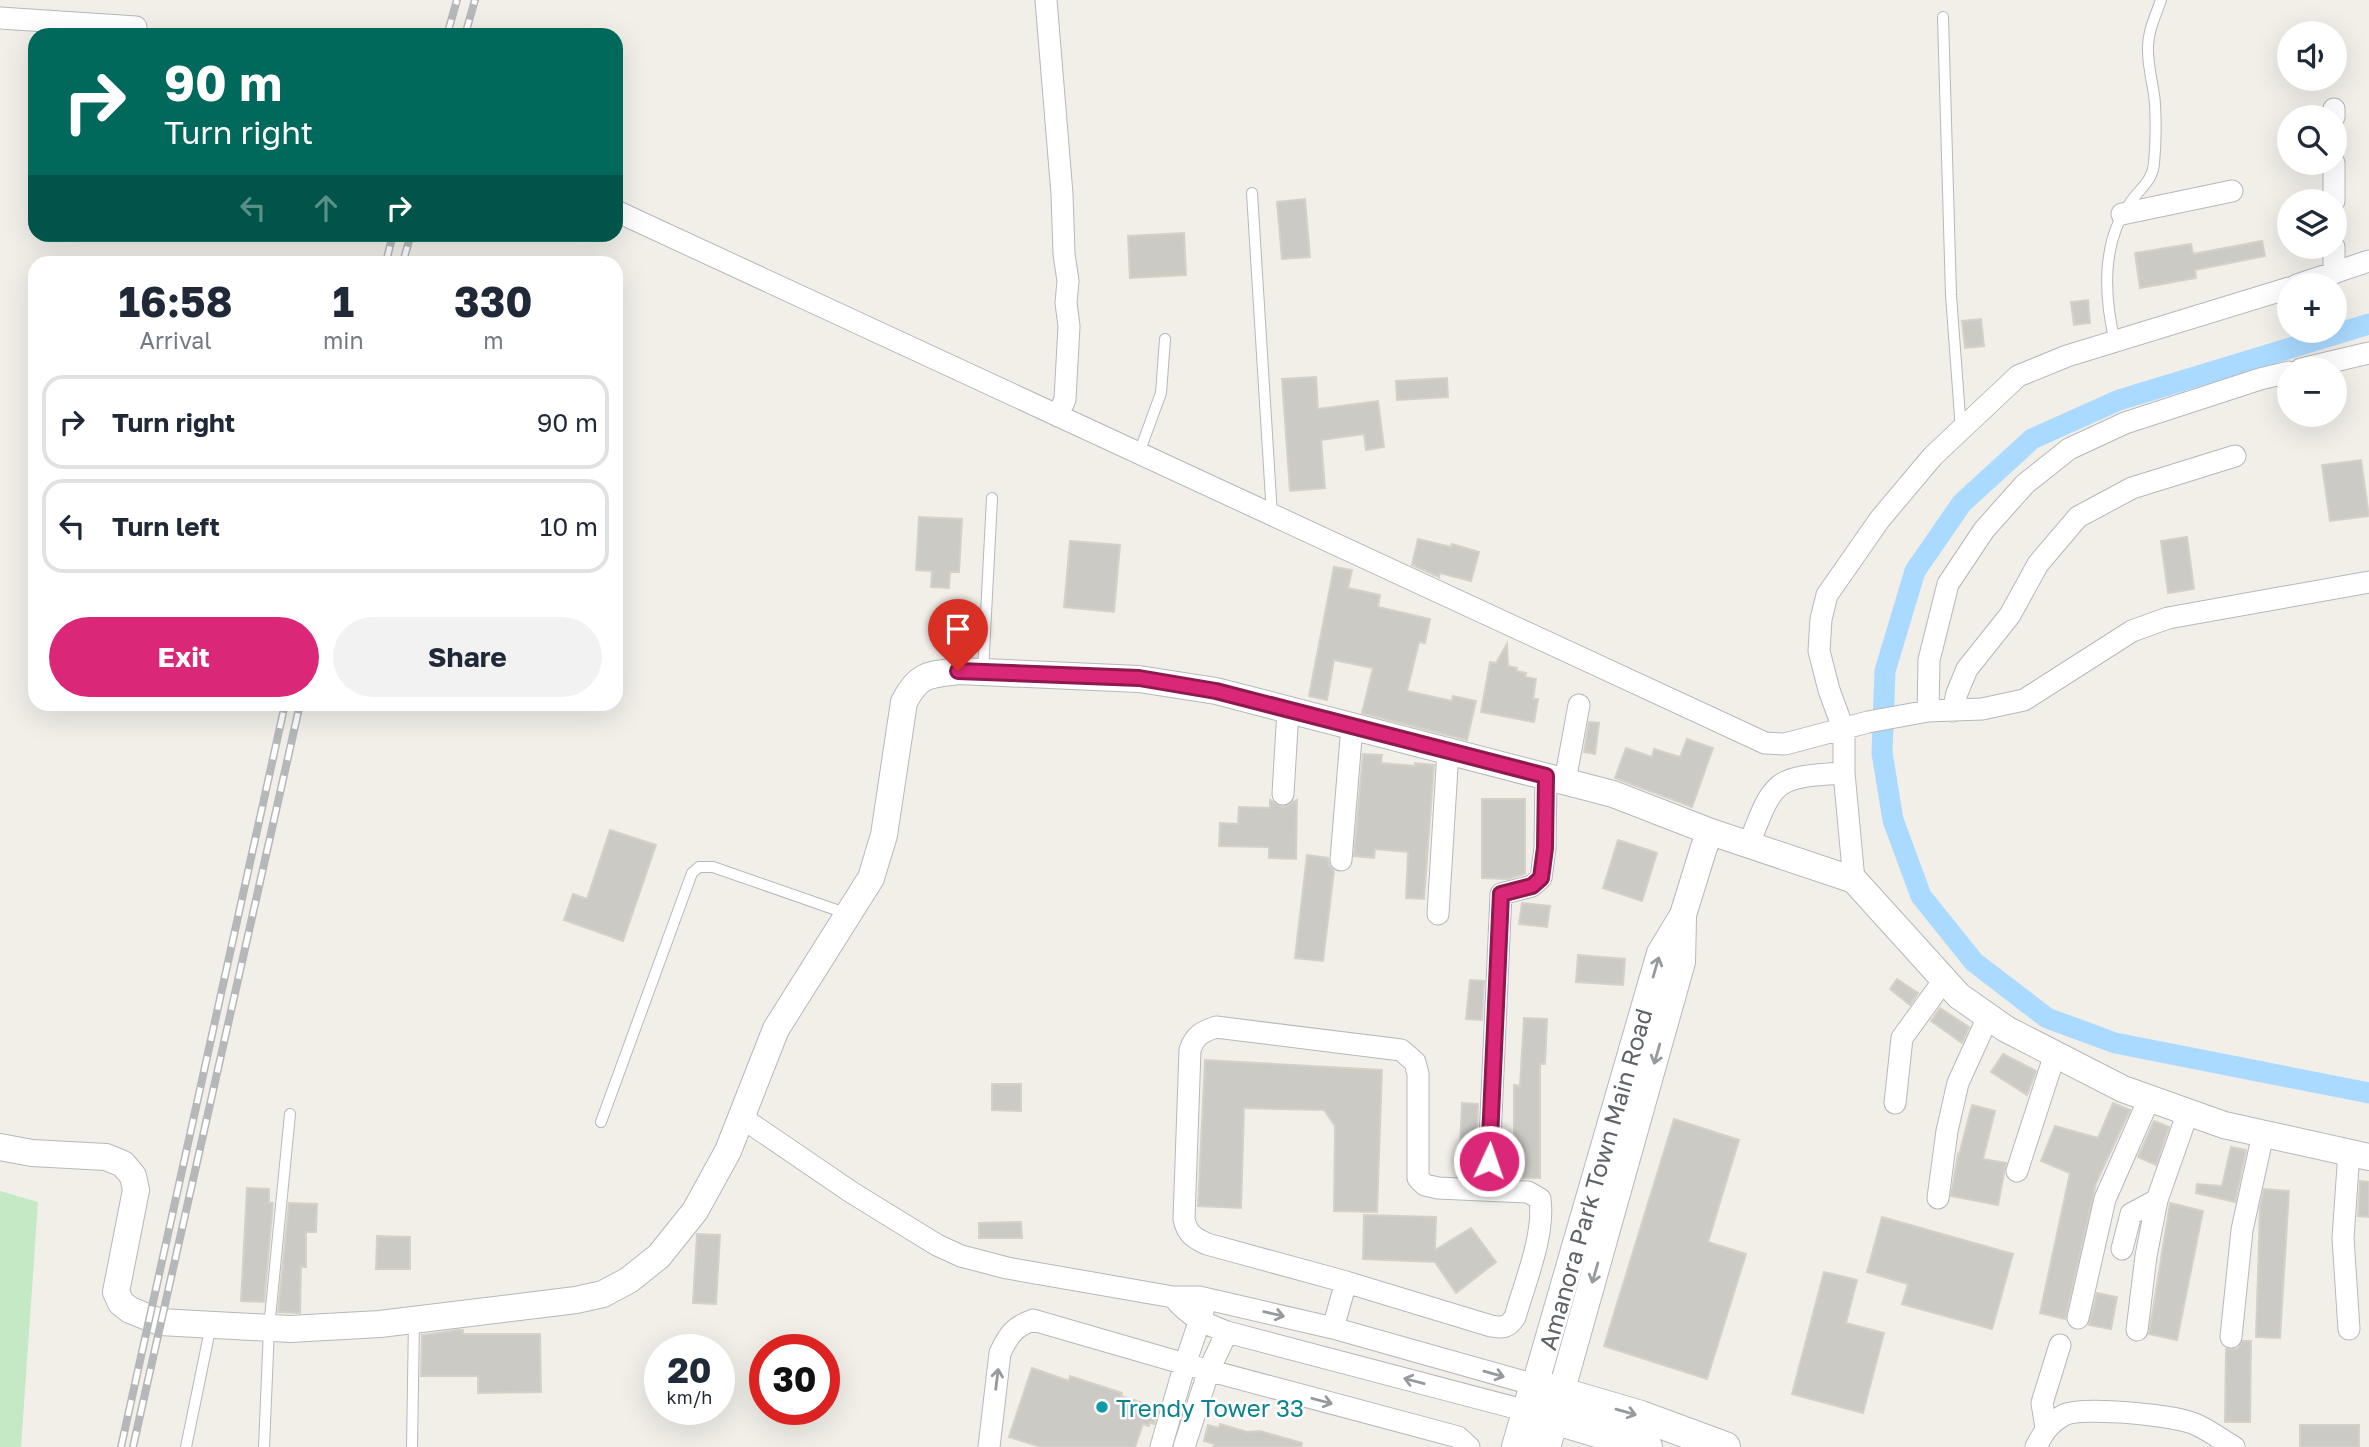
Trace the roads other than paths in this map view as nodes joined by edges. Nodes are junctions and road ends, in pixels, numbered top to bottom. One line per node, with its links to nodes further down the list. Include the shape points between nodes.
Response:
1 (1046, 0): 19 (street, via 1068,281 1065,399)
2 (2161, 0): 9 (lane, via 2150,28 2148,51 2155,105 2154,166 2148,183)
3 (1943, 17): 20 (lane, via 1951,295)
4 (0, 18): 5 (street)
5 (136, 27)
6 (2232, 191): 9 (street)
7 (1252, 193): 24 (lane)
8 (623, 214): 19 (street)
9 (2122, 214): 15 (lane, via 2111,241 2108,270)
10 (2334, 259): 12 (street)
11 (2369, 261): 12 (street)
12 (2334, 273)
13 (2277, 292): 15 (street)
14 (1165, 339): 21 (lane, via 1161,393)
15 (2115, 342): 20 (street, via 2018,376)
16 (2369, 353): 17 (street)
17 (2347, 358)
18 (2277, 375): 29 (street, via 2125,423 2069,449 2025,484 1984,530 1948,584 1929,660)
19 (1058, 416): 21 (street)
20 (1961, 430): 32 (street, via 1880,519 1827,595 1819,651)
21 (1139, 453): 24 (street)
22 (2235, 456): 30 (street, via 2132,488 2078,517 2038,564 2010,615 1967,669)
23 (992, 498): 26 (lane)
24 (1272, 515): 32 (street, via 1765,743 1785,744)
25 (2369, 582): 30 (street, via 2168,618 2132,631 2024,700)
26 (983, 672): 28 (street, via 1139,678); 41 (street, via 930,675 913,684 904,702 884,835 871,878)
27 (1579, 705): 35 (street)
28 (1288, 710): 31 (street); 36 (street)
29 (1928, 711): 30 (street); 32 (street)
30 (1953, 711)
31 (1352, 726): 33 (street); 39 (street)
32 (1844, 731): 34 (street)
33 (1448, 751): 35 (street); 42 (street)
34 (1844, 773): 38 (street, via 1786,780 1765,804); 40 (street)
35 (1555, 778): 37 (street, via 1613,793); 55 (street, via 1541,878 1532,886 1501,894)
36 (1283, 794)
37 (1711, 832): 38 (street); 76 (street, Amanora Park Town Main Road, via 1683,915 1660,953 1630,1103)
38 (1749, 844): 40 (street)
39 (1341, 860)
40 (1854, 880): 43 (street)
41 (849, 914): 50 (street, via 776,1029); 51 (lane, via 713,867 699,867 692,873)
42 (1438, 914)
43 (1944, 980): 44 (street); 47 (street, via 1902,1038)
44 (1988, 1017): 45 (street); 57 (street, via 1958,1083)
45 (2055, 1055): 46 (street); 56 (street)
46 (2149, 1099): 48 (street); 63 (street, via 2105,1199)
47 (1895, 1103)
48 (2188, 1112): 52 (street); 58 (street)
49 (289, 1114): 67 (lane)
50 (741, 1117): 61 (street, via 851,1192 961,1255 1007,1268); 64 (street, via 695,1211 659,1256 628,1280 589,1299)
51 (601, 1122)
52 (2263, 1134): 54 (street); 72 (street, via 2242,1230)
53 (0, 1147): 66 (street, via 107,1157 123,1164 136,1190 116,1292 121,1303 160,1322)
54 (2359, 1154): 69 (street, via 2343,1238)
55 (1489, 1161)
56 (2017, 1171)
57 (1938, 1198)
58 (2157, 1200): 59 (street, via 2131,1214); 70 (street)
59 (2122, 1249)
60 (1346, 1282): 60 (street, via 1502,1328 1515,1317 1539,1233 1540,1199 1528,1192 1438,1188 1418,1178 1418,1074 1415,1062 1402,1050 1216,1027 1203,1031 1190,1050 1186,1230 1208,1244); 68 (street)
61 (1173, 1297): 62 (street); 65 (street)
62 (1208, 1299): 65 (street); 68 (street, one-way to 68)
63 (2078, 1318)
64 (414, 1320): 67 (street); 81 (lane)
65 (1200, 1322): 71 (street); 74 (street)
66 (211, 1325): 67 (street); 79 (lane)
67 (269, 1328): 80 (lane)
68 (1333, 1328): 76 (street, one-way to 76)
69 (2349, 1329)
70 (2137, 1330)
71 (1227, 1332): 75 (street); 76 (street, one-way to 71)
72 (2231, 1337)
73 (2060, 1345): 77 (street, via 2042,1403)
74 (1185, 1364): 75 (street); 82 (street, one-way to 74, via 1000,1353 1017,1326 1033,1320 1047,1322); 83 (street)
75 (1209, 1370): 84 (street); 85 (street, one-way to 85, via 1458,1437)
76 (1544, 1411): 78 (main road); 86 (main road, Amanora Park Town Main Road); 88 (main road, one-way to 88, via 1641,1416)
77 (2046, 1428): 89 (street); 90 (street, via 2065,1414 2087,1410 2162,1417 2195,1423)
78 (1600, 1440): 87 (main road)
79 (186, 1447)
80 (264, 1447)
81 (412, 1447)
82 (989, 1447)
83 (1161, 1447)
84 (1184, 1447)
85 (1469, 1447)
86 (1517, 1447)
87 (1647, 1447)
88 (1725, 1447)
89 (2036, 1447)
90 (2234, 1447)

